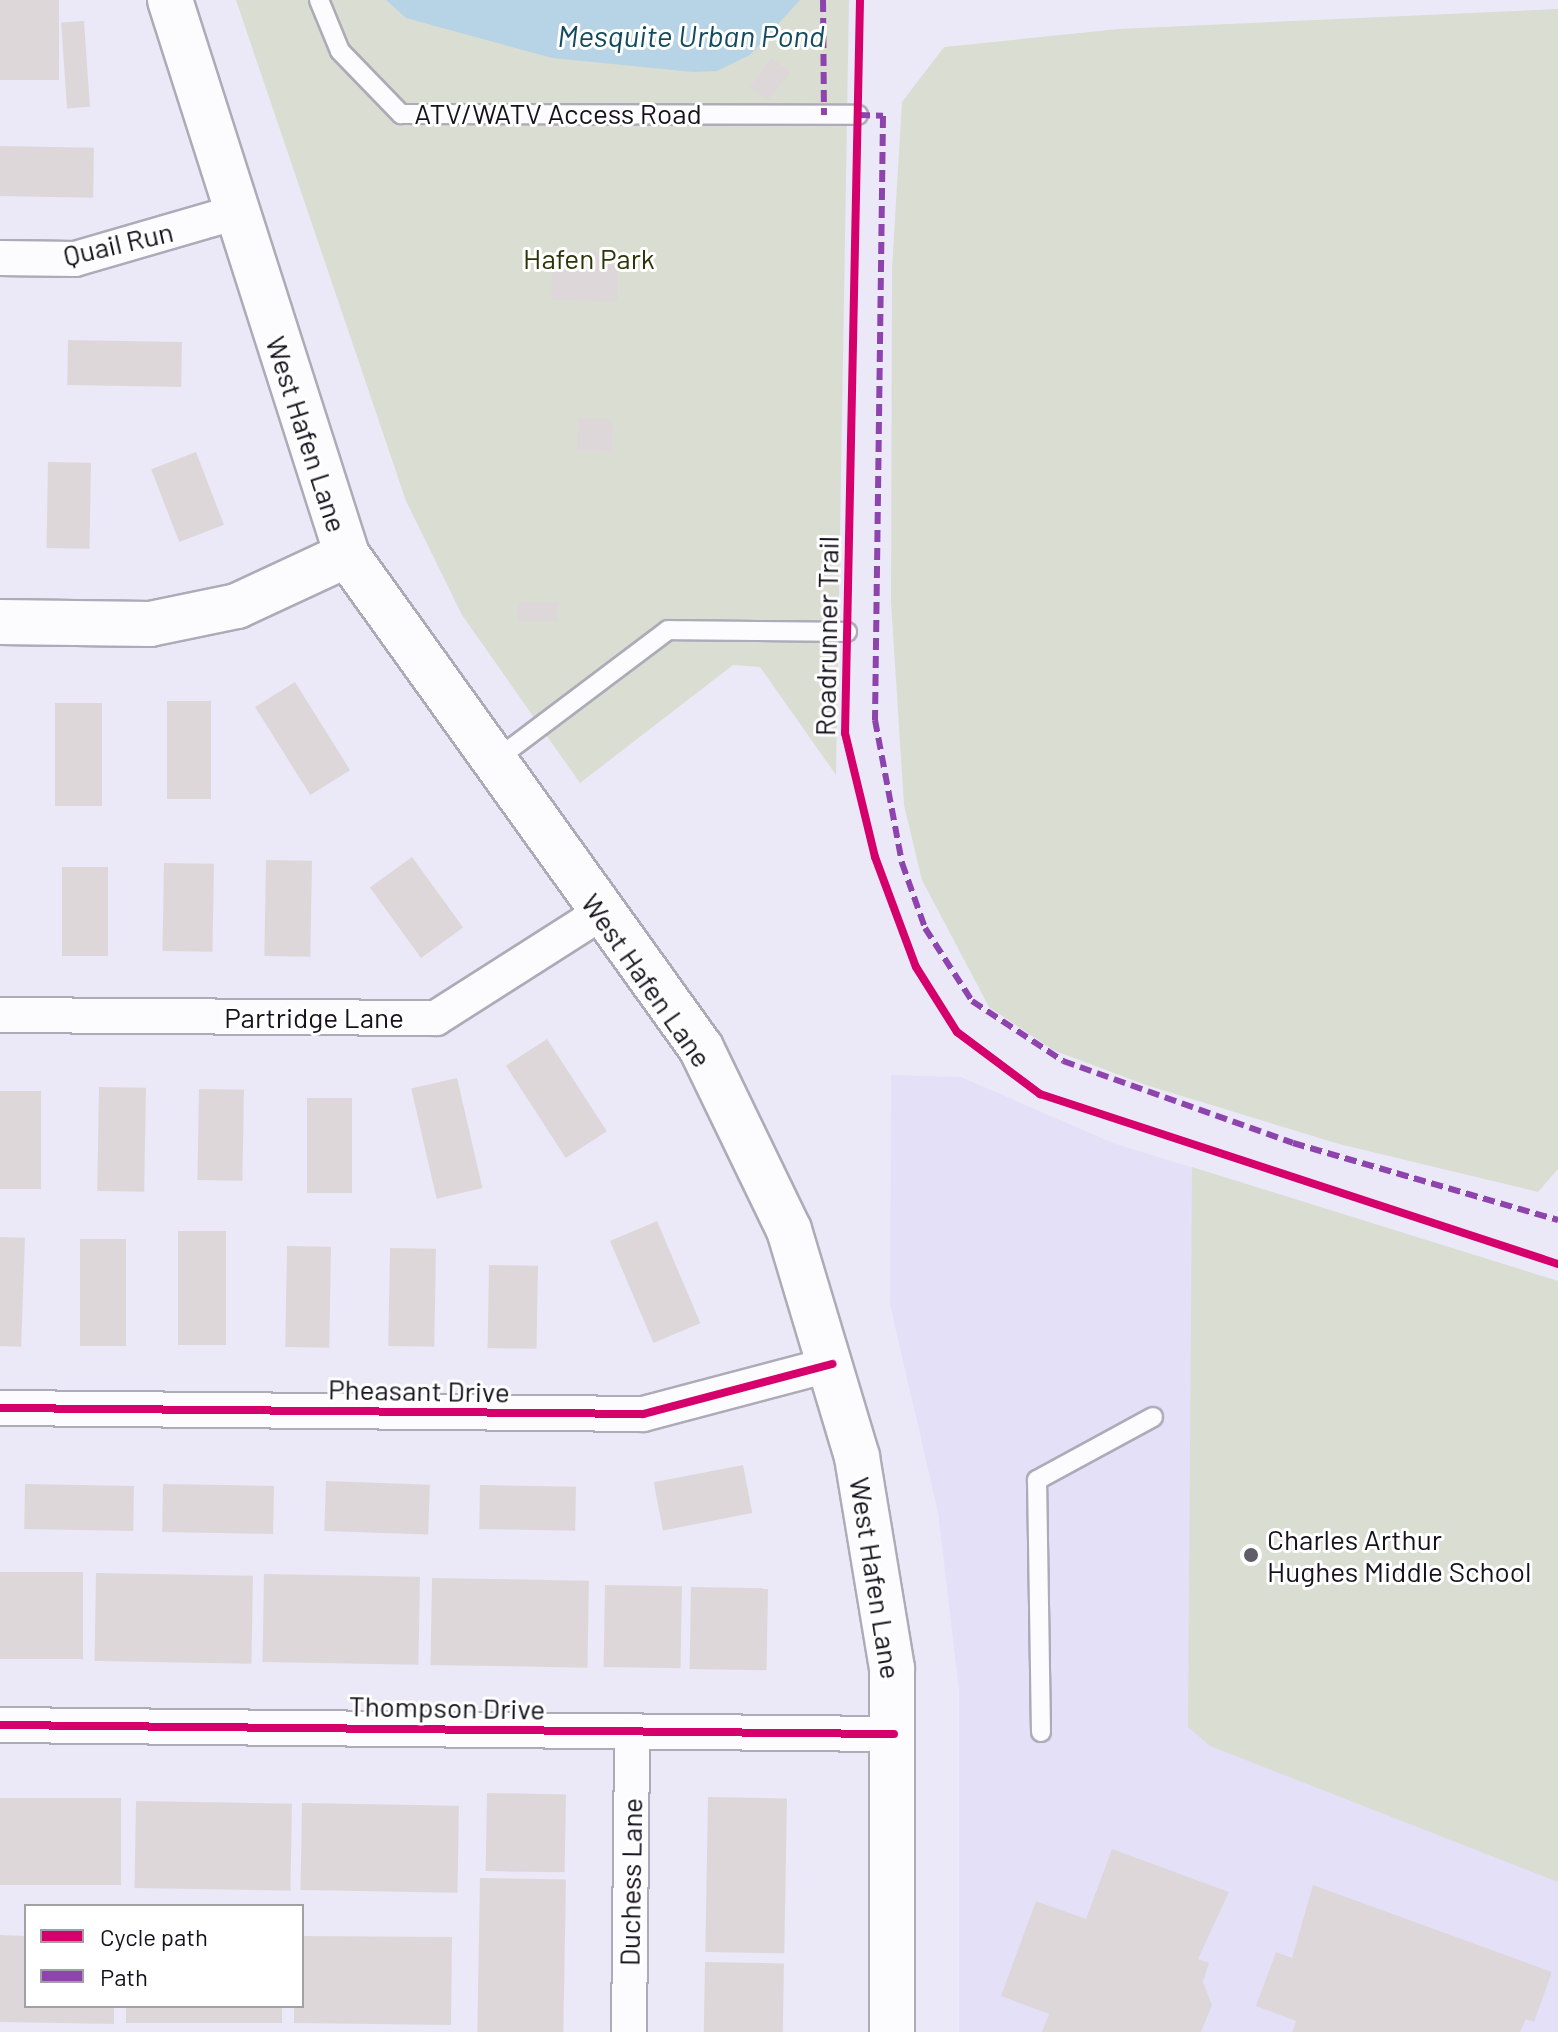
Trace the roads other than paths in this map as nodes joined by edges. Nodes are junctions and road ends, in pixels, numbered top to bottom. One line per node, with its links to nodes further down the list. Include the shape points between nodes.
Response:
1 (170, 0): 4 (main road, West Hafen Lane)
2 (319, 0): 3 (lane, ATV/WATV Access Road, via 340,51 401,114)
3 (858, 115)
4 (233, 213): 5 (street, Quail Run, via 75,259); 6 (main road, West Hafen Lane)
5 (0, 258)
6 (347, 555): 7 (main road, via 237,606 150,624); 9 (main road, West Hafen Lane)
7 (0, 622)
8 (847, 632): 9 (lane, via 668,630)
9 (491, 764): 10 (main road, West Hafen Lane)
10 (599, 914): 11 (street, Partridge Lane, via 436,1018); 12 (main road, West Hafen Lane, via 701,1048 789,1230)
11 (0, 1015)
12 (832, 1364): 13 (street, Pheasant Drive, via 643,1414); 18 (main road, West Hafen Lane, via 884,1600)
13 (0, 1408)
14 (1153, 1417): 17 (lane, via 1037,1480)
15 (0, 1725): 16 (street, Thompson Drive)
16 (632, 1731): 18 (street, Thompson Drive); 19 (street, Duchess Lane)
17 (1041, 1732)
18 (894, 1734): 20 (main road, West Hafen Lane)
19 (629, 2032)
20 (892, 2032)

